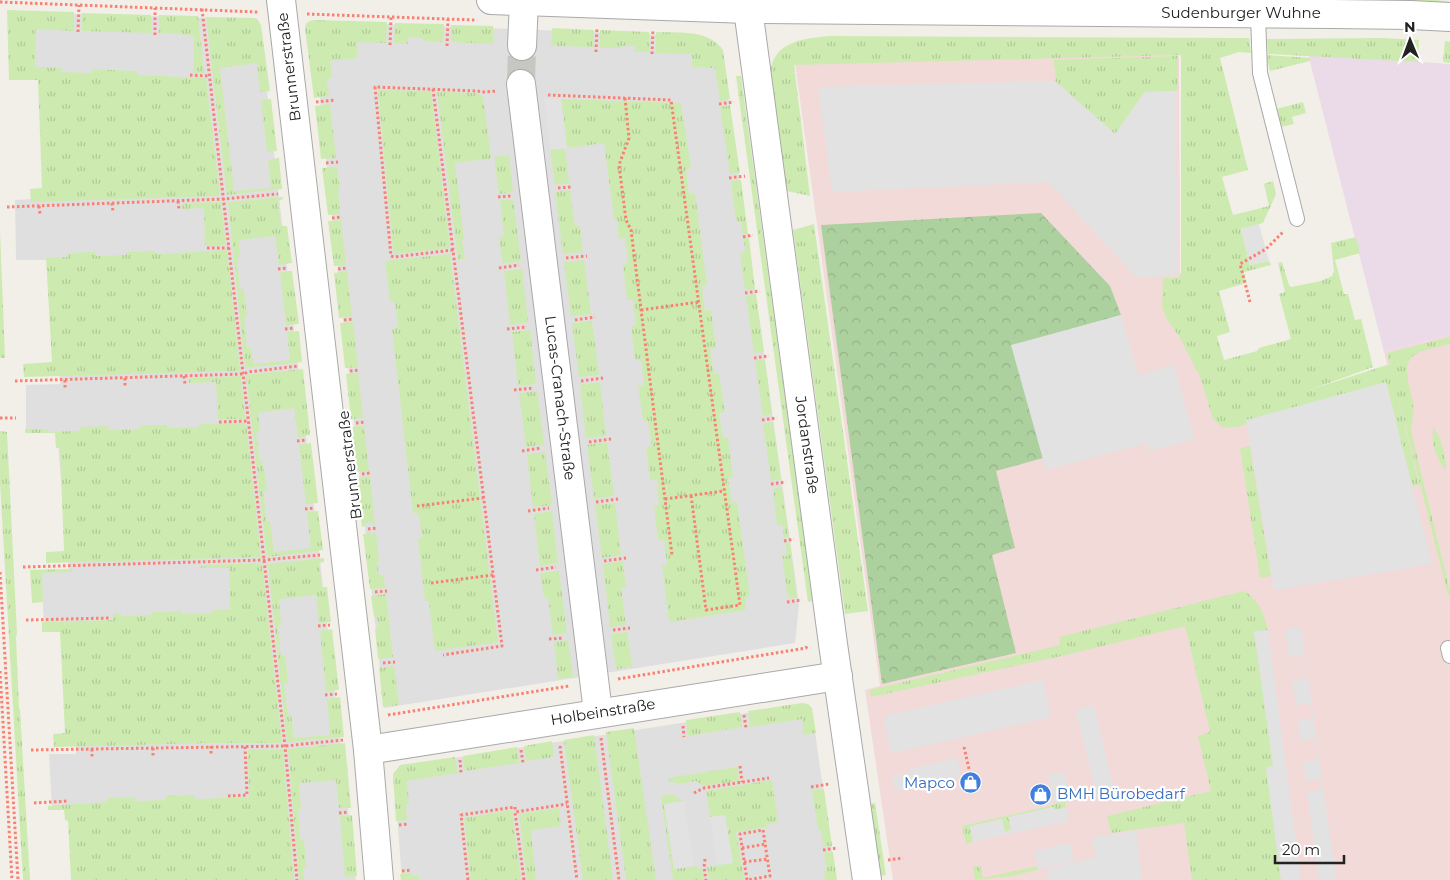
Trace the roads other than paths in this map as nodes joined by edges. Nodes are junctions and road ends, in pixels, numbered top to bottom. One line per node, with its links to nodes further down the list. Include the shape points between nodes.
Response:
1 (492, 0): 2 (street, Sudenburger Wuhne)
2 (524, 1): 4 (street, Sudenburger Wuhne); 7 (street)
3 (272, 6): 12 (street, Brunnerstraße)
4 (748, 9): 5 (street, Sudenburger Wuhne); 10 (street, Jordanstraße)
5 (1258, 14): 6 (street, Sudenburger Wuhne); 9 (lane, via 1260,73)
6 (1450, 17)
7 (522, 46)
8 (523, 90): 11 (street, Lucas-Cranach-Straße, via 588,684)
9 (1297, 219)
10 (838, 676): 11 (street, Holbeinstraße); 14 (street, Jordanstraße)
11 (598, 712): 12 (street, Holbeinstraße)
12 (358, 744): 13 (street, Brunnerstraße)
13 (379, 880)
14 (867, 880)

